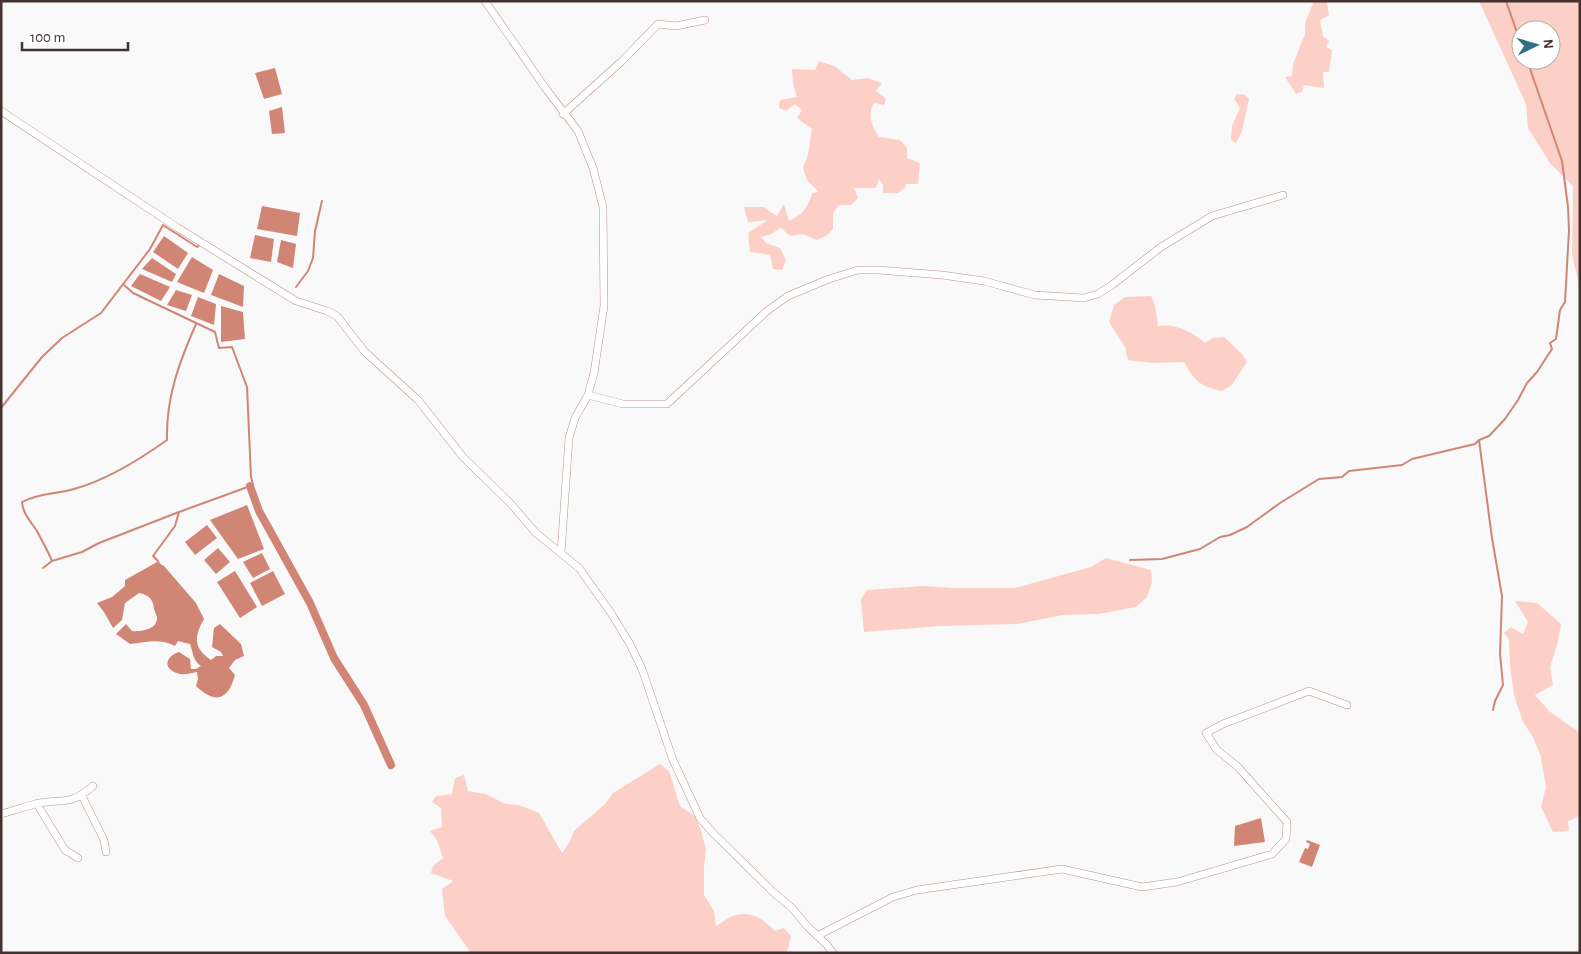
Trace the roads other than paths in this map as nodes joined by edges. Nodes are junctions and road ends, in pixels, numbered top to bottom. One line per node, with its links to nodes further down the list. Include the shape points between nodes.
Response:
1 (485, 1): 4 (street)
2 (705, 20): 4 (street, via 676,26 658,24)
3 (1, 111): 7 (street, via 178,228 296,301 337,316 365,352 418,400 463,458 536,533)
4 (563, 114): 6 (street, via 578,131 587,151 602,207 604,306)
5 (1283, 195): 6 (street, via 1212,216 1161,247 1098,294 1084,298 1035,295 942,275 858,270 788,296 767,310 667,404 623,404)
6 (588, 395): 7 (street, via 575,418 569,438)
7 (561, 553): 15 (street, via 579,568 630,644 642,669 673,760 700,818)
8 (1347, 705): 15 (street, via 1309,691 1206,733 1218,750 1238,767 1287,822 1286,839 1272,854 1177,882 1142,887 1062,869 917,890 893,897)
9 (93, 786): 10 (street)
10 (82, 796): 11 (street, via 66,802); 13 (street, via 104,840)
11 (37, 804): 12 (street); 14 (street, via 65,850)
12 (1, 814)
13 (106, 852)
14 (78, 858)
15 (817, 936): 16 (street)
16 (832, 953)

